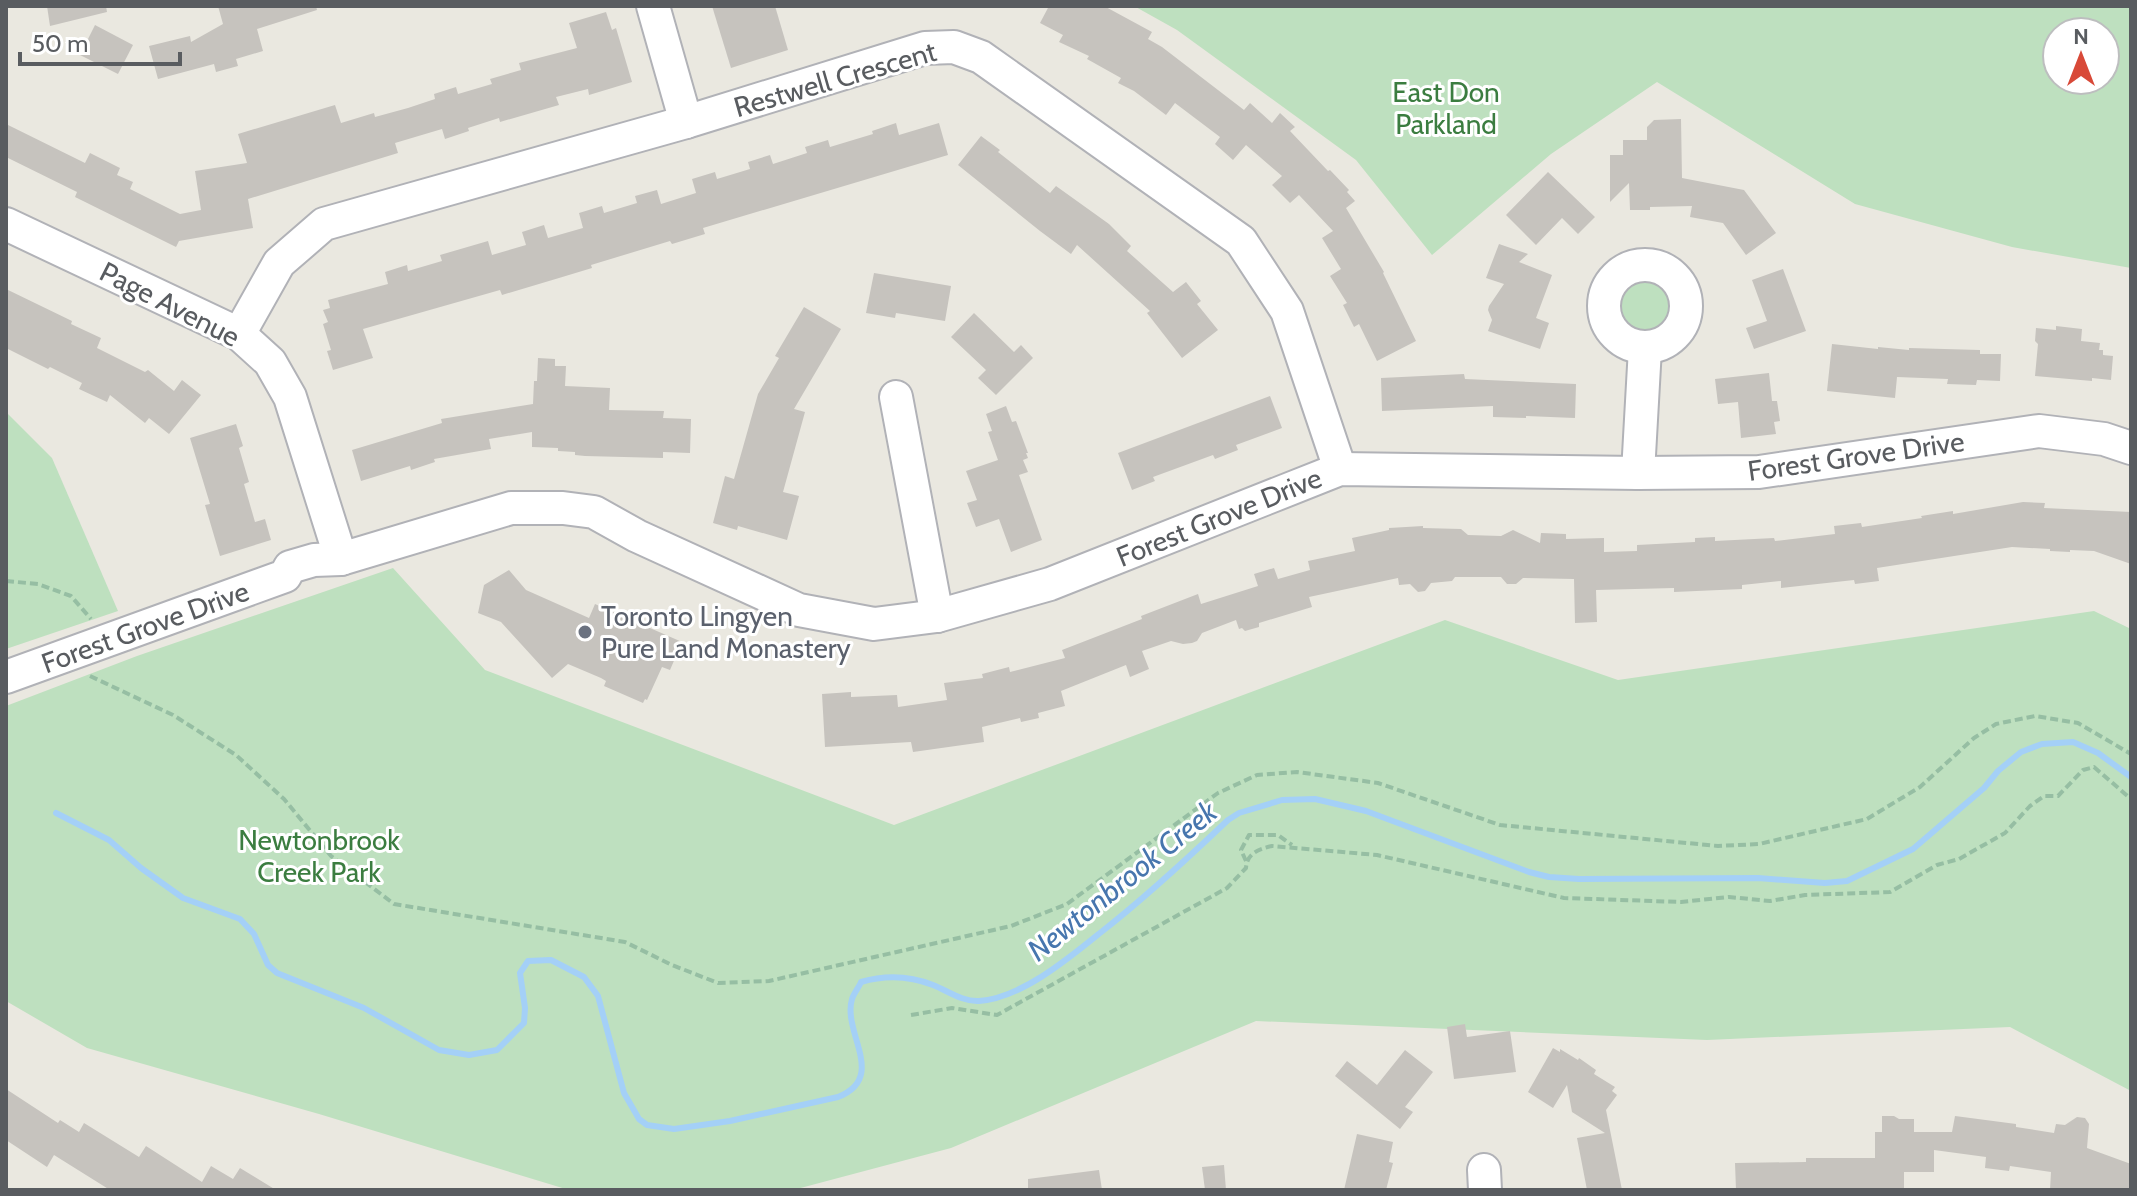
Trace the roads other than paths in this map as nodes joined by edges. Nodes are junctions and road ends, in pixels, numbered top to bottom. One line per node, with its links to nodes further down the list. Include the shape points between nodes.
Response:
1 (653, 6): 2 (street)
2 (686, 122): 4 (street, Restwell Crescent, via 324,224 279,263); 8 (street, Restwell Crescent, via 925,48 954,47 981,57 1241,241 1287,311)
3 (6, 224): 4 (street, Page Avenue)
4 (239, 334): 10 (street, Page Avenue, via 270,362 290,397)
5 (1645, 348): 9 (street)
6 (896, 397): 11 (street)
7 (2131, 448): 9 (street, Forest Grove Drive, via 2039,431 1759,472)
8 (1340, 469): 9 (street, Forest Grove Drive); 11 (street, Forest Grove Drive, via 1050,584)
9 (1638, 473)
10 (341, 559): 11 (street, Forest Grove Drive, via 511,508 563,508 594,512 799,610 874,624); 12 (street, Forest Grove Drive, via 290,567 285,576)
11 (937, 616)
12 (6, 677)

